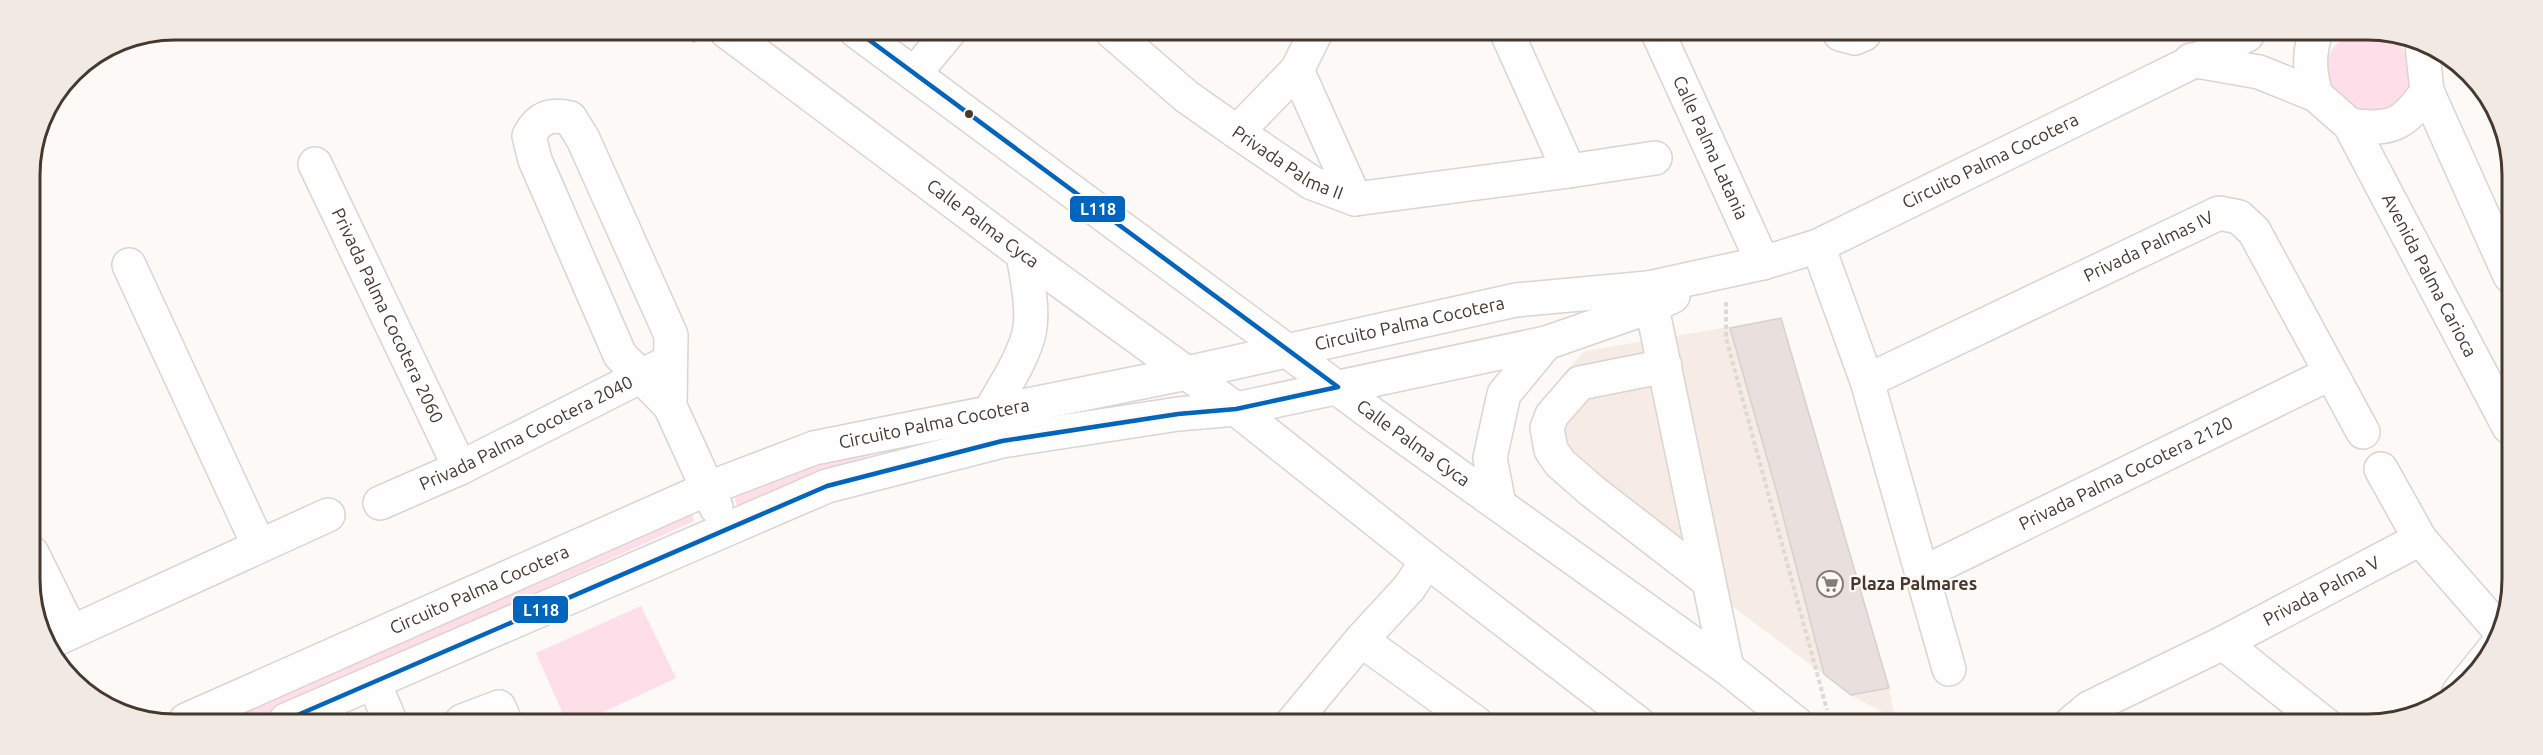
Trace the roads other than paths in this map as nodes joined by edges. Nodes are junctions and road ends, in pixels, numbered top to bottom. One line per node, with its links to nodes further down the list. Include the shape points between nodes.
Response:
1 (738, 40): 24 (street, Calle Palma Cyca)
2 (867, 40): 13 (street, Calle Palma Cyca)
3 (925, 40): 13 (street)
4 (940, 40): 13 (street)
5 (1121, 40): 18 (street, Privada Palma II, via 1187,97)
6 (1312, 40): 14 (street)
7 (1510, 40): 21 (street)
8 (1661, 40): 26 (street, Calle Palma Latania)
9 (2234, 40): 12 (street, Circuito Palma Cocotera)
10 (2313, 40): 16 (street, via 2310,70)
11 (2423, 53): 15 (street)
12 (2191, 60): 16 (street, Avenida Palma Carioca, via 2259,72); 23 (street, Circuito Palma Cocotera)
13 (908, 70): 30 (street, Calle Palma Cyca)
14 (1297, 70): 18 (street); 22 (street)
15 (2427, 91): 17 (street, via 2399,122 2376,129); 25 (street)
16 (2316, 95): 17 (street, Avenida Palma Carioca)
17 (2350, 125): 41 (street, Avenida Palma Carioca)
18 (1237, 132): 22 (street, Privada Palma II, via 1312,183)
19 (1655, 158): 21 (street, Privada Palma II)
20 (315, 164): 43 (street, Privada Palma Cocotera 2060)
21 (1569, 171): 22 (street, Privada Palma II)
22 (1355, 199)
23 (1818, 246): 26 (street, Circuito Palma Cocotera); 36 (street)
24 (1023, 254): 33 (street, Calle Palma Cyca); 40 (street, via 1030,295 1028,336)
25 (2502, 258)
26 (1763, 263): 28 (street, Circuito Palma Cocotera)
27 (129, 265): 51 (street)
28 (1650, 297): 29 (street, Circuito Palma Cocotera); 30 (street, Circuito Palma Cocotera, via 1516,300); 32 (street)
29 (1546, 343): 37 (street, Circuito Palma Cocotera); 47 (street, via 1504,394 1490,458)
30 (1287, 350): 33 (street, Circuito Palma Cocotera); 37 (street, Calle Palma Cyca)
31 (672, 361): 35 (street, Privada Palma Cocotera 2040); 35 (street, via 671,335 583,139 570,118 543,117 529,136 535,160 620,355); 38 (street)
32 (1665, 366): 55 (street); 55 (street, via 1580,383 1552,415 1547,429 1551,450 1592,491)
33 (1186, 373): 39 (street, Calle Palma Cyca); 40 (street, Circuito Palma Cocotera)
34 (2329, 374): 36 (street, Privada Palmas IV, via 2254,231 2238,217 2219,213); 42 (street, Privada Palmas IV); 53 (street, Privada Palma Cocotera 2120)
35 (641, 376): 38 (street); 43 (street, Privada Palma Cocotera 2040)
36 (1867, 381): 53 (street)
37 (1338, 387): 39 (street, Circuito Palma Cocotera); 47 (street, Calle Palma Cyca)
38 (670, 405): 45 (street)
39 (1236, 409): 49 (street, Circuito Palma Cocotera, via 1002,441 827,486); 52 (street, Calle Palma Cyca)
40 (990, 412): 45 (street, Circuito Palma Cocotera, via 814,448)
41 (2502, 413)
42 (2363, 432)
43 (460, 468): 46 (street, Privada Palma Cocotera 2040)
44 (2381, 469): 50 (street)
45 (709, 488): 49 (street); 63 (street, Circuito Palma Cocotera)
46 (380, 503)
47 (1499, 504): 60 (street, Calle Palma Cyca)
48 (328, 515): 51 (street)
49 (727, 531): 62 (street, Circuito Palma Cocotera)
50 (2420, 539): 56 (street); 59 (street, Privada Palma V)
51 (259, 546): 57 (street)
52 (1427, 561): 58 (street, via 1409,588); 70 (street, Calle Palma Cyca)
53 (1923, 573): 61 (street)
54 (40, 577): 57 (street)
55 (1707, 580): 60 (street)
56 (2494, 624)
57 (60, 637)
58 (1361, 640): 68 (street); 69 (street)
59 (2223, 643): 72 (street, Privada Palma V); 73 (street)
60 (1727, 668): 71 (street, Calle Palma Cyca)
61 (1949, 669)
62 (374, 683): 64 (street, Circuito Palma Cocotera); 65 (street)
63 (200, 714)
64 (300, 714)
65 (387, 714)
66 (480, 714): 67 (street, via 499,707)
67 (502, 714)
68 (1300, 714)
69 (1464, 714)
70 (1626, 714)
71 (1786, 714)
72 (2082, 714)
73 (2312, 714)

